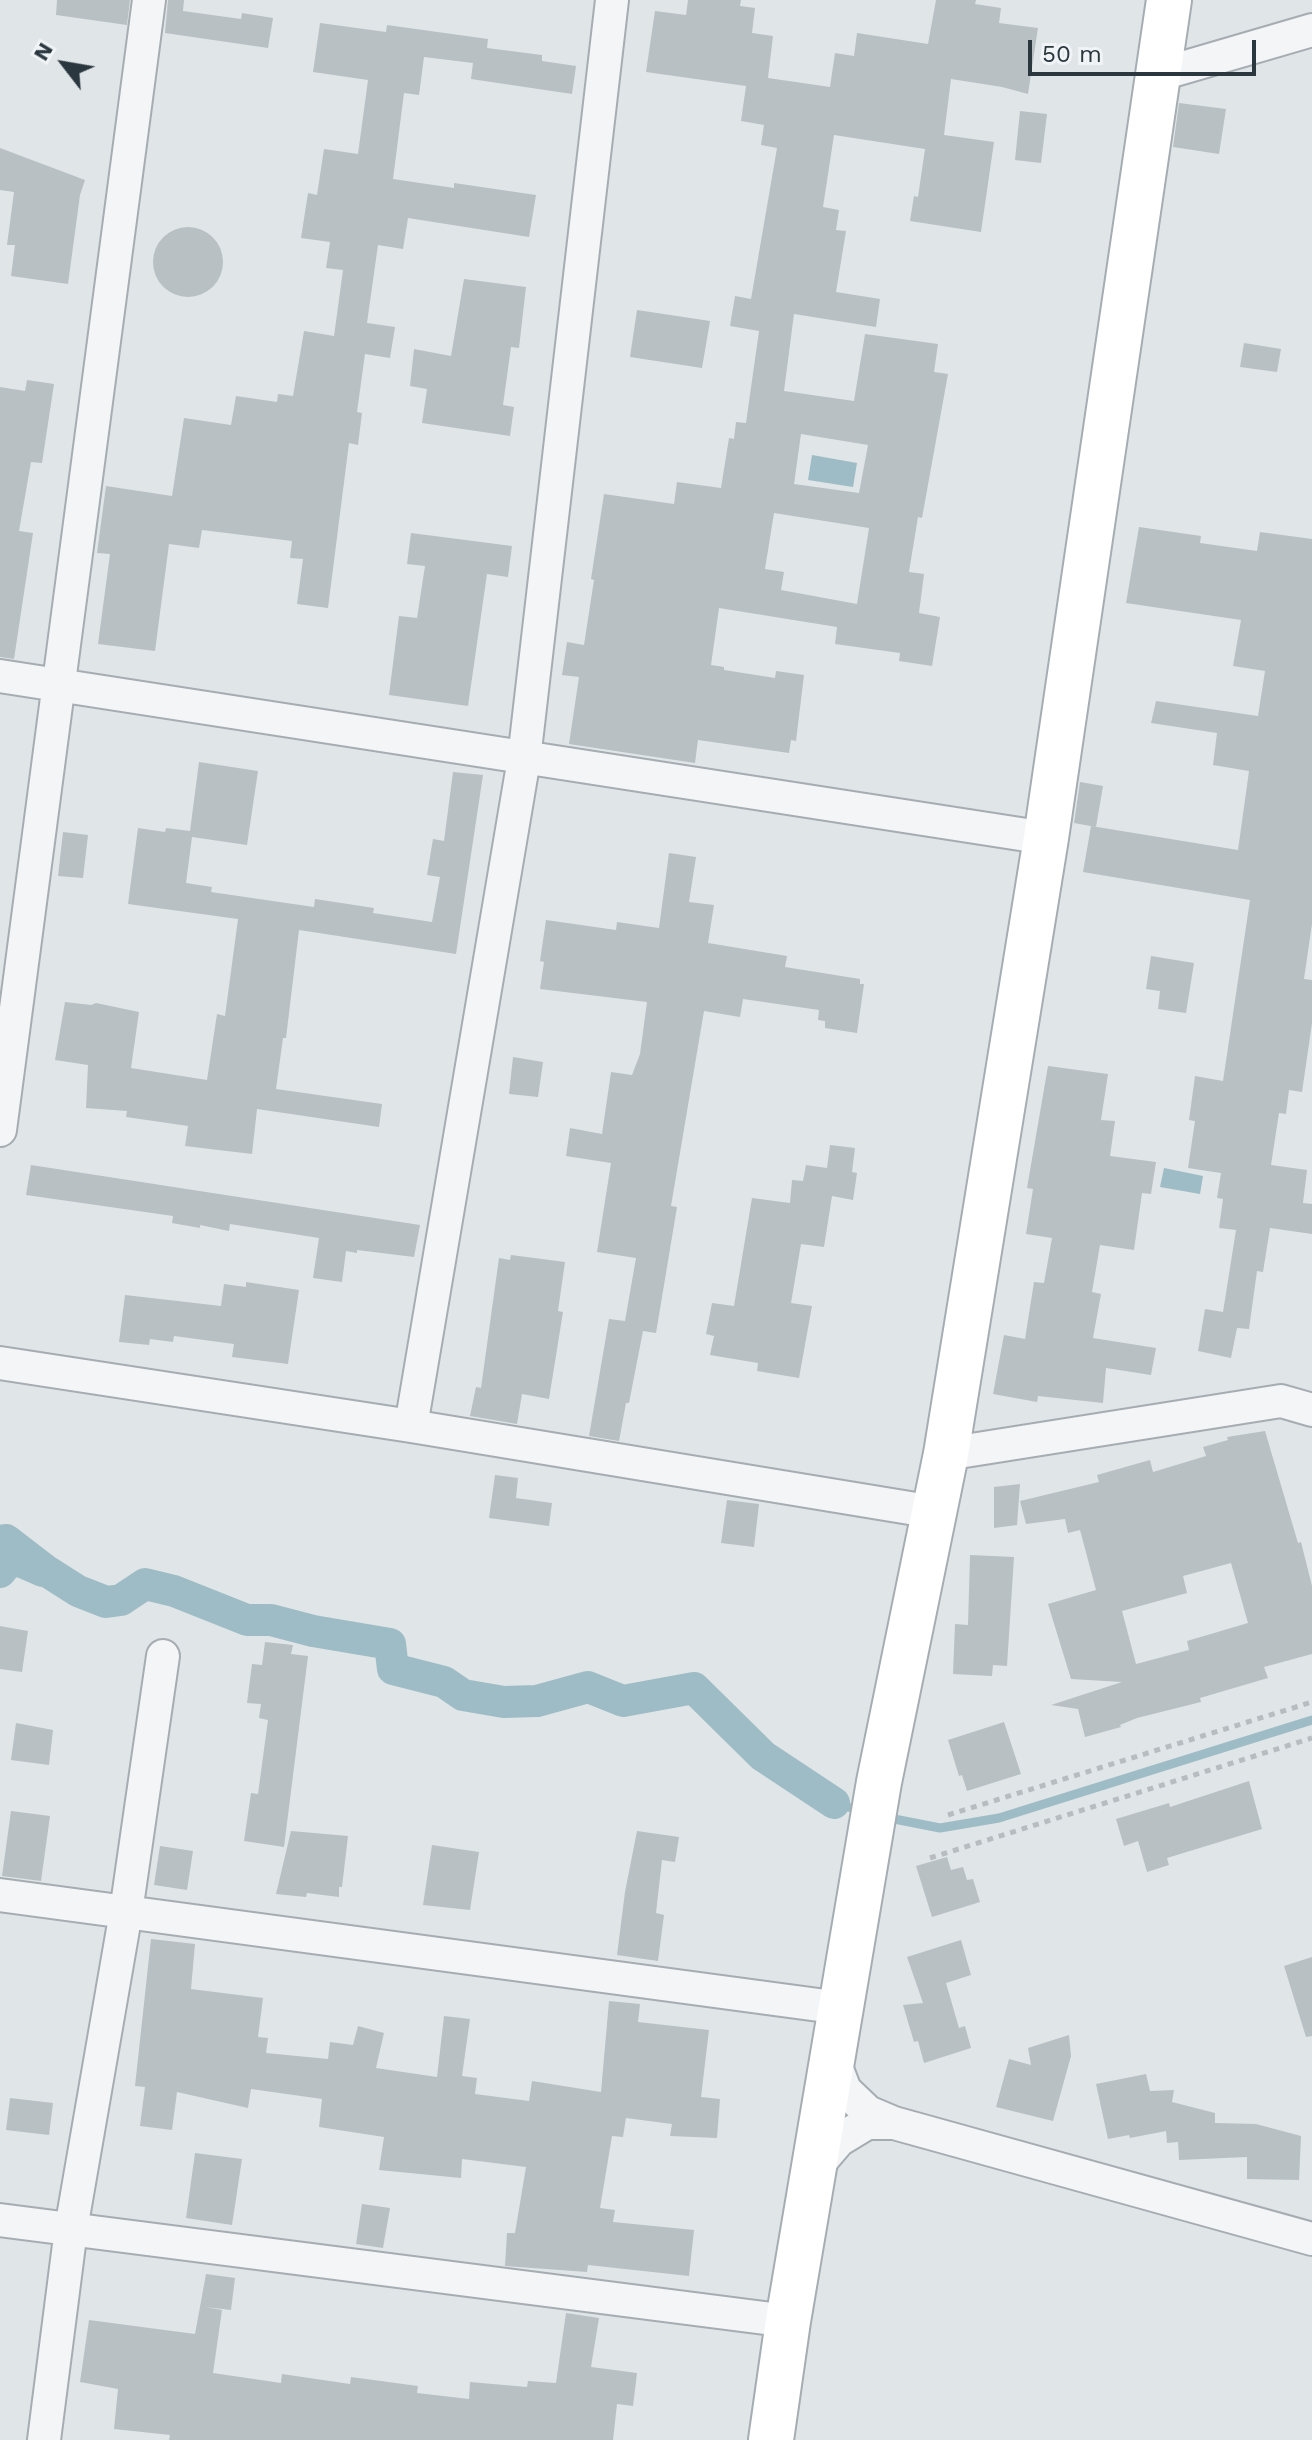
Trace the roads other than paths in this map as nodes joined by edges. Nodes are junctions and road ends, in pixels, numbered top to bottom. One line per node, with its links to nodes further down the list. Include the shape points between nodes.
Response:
1 (149, 0): 7 (street)
2 (612, 0): 8 (street)
3 (1169, 0): 5 (street)
4 (1312, 30): 5 (street)
5 (1158, 75): 9 (street)
6 (0, 676): 7 (street)
7 (59, 685): 8 (street); 10 (street)
8 (524, 759): 9 (street); 13 (street)
9 (1046, 838): 14 (street)
10 (0, 1130)
11 (0, 1363): 13 (street)
12 (1312, 1410): 14 (street, via 1281,1401)
13 (411, 1426): 15 (street)
14 (946, 1454): 15 (street)
15 (934, 1512): 19 (street, via 879,1782)
16 (163, 1656): 18 (street)
17 (0, 1895): 18 (street)
18 (126, 1912): 19 (street); 24 (street)
19 (841, 2008): 20 (street)
20 (833, 2059): 21 (street, via 845,2090 868,2112); 22 (street)
21 (894, 2123): 22 (street, via 867,2123 839,2140); 25 (street)
22 (815, 2168): 26 (street)
23 (0, 2220): 24 (street)
24 (71, 2229): 26 (street); 27 (street)
25 (1312, 2239)
26 (788, 2321): 28 (street)
27 (44, 2440)
28 (771, 2440)

